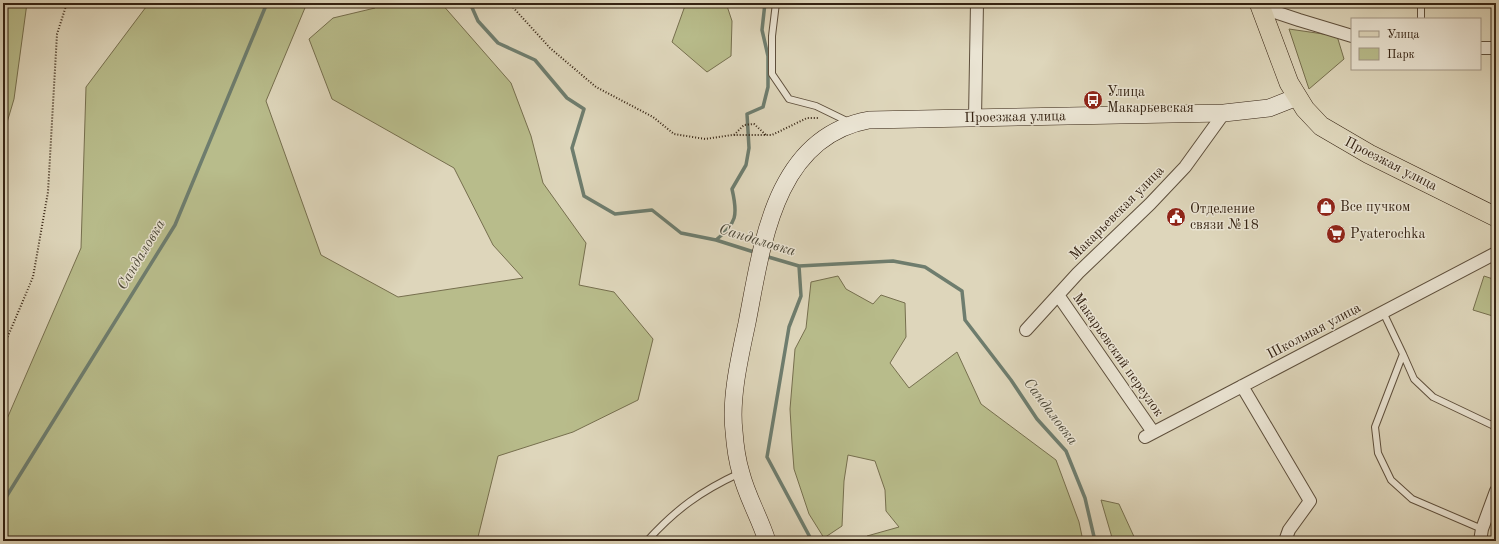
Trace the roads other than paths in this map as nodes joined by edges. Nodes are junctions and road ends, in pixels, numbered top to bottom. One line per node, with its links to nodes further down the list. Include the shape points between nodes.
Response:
1 (776, 3): 12 (lane, via 772,36 772,74 789,99 816,106)
2 (977, 3): 11 (street)
3 (1421, 3): 5 (lane)
4 (1260, 5): 6 (street); 9 (main road, Проезжая улица, via 1279,61)
5 (1421, 18)
6 (1351, 36)
7 (1481, 48): 8 (street)
8 (1496, 48)
9 (1297, 97): 10 (street, Проезжая улица, via 1269,108); 13 (main road, Проезжая улица, via 1321,126 1340,139)
10 (1224, 113): 11 (street, Проезжая улица); 15 (street, Макарьевская улица, via 1185,167)
11 (974, 118): 12 (street, Проезжая улица, via 869,120)
12 (852, 123): 22 (street, Проезжая улица, via 821,140 807,153 795,167 774,206 755,280 738,367 733,430)
13 (1496, 217)
14 (1496, 253): 16 (street, Школьная улица)
15 (1058, 295): 17 (street, Макарьевская улица); 21 (street, Макарьевский переулок)
16 (1383, 312): 18 (lane); 19 (street, Школьная улица)
17 (1026, 330)
18 (1403, 354): 20 (lane, via 1414,380 1433,397); 24 (lane, via 1375,427 1378,453 1391,480 1412,499)
19 (1242, 386): 21 (street, Школьная улица); 27 (street, via 1310,501 1289,530)
20 (1496, 427)
21 (1149, 434)
22 (741, 472): 25 (lane, via 703,491 665,521); 26 (street, Проезжая улица)
23 (1496, 491): 24 (street)
24 (1481, 535)
25 (647, 541)
26 (767, 541)
27 (1285, 541)

